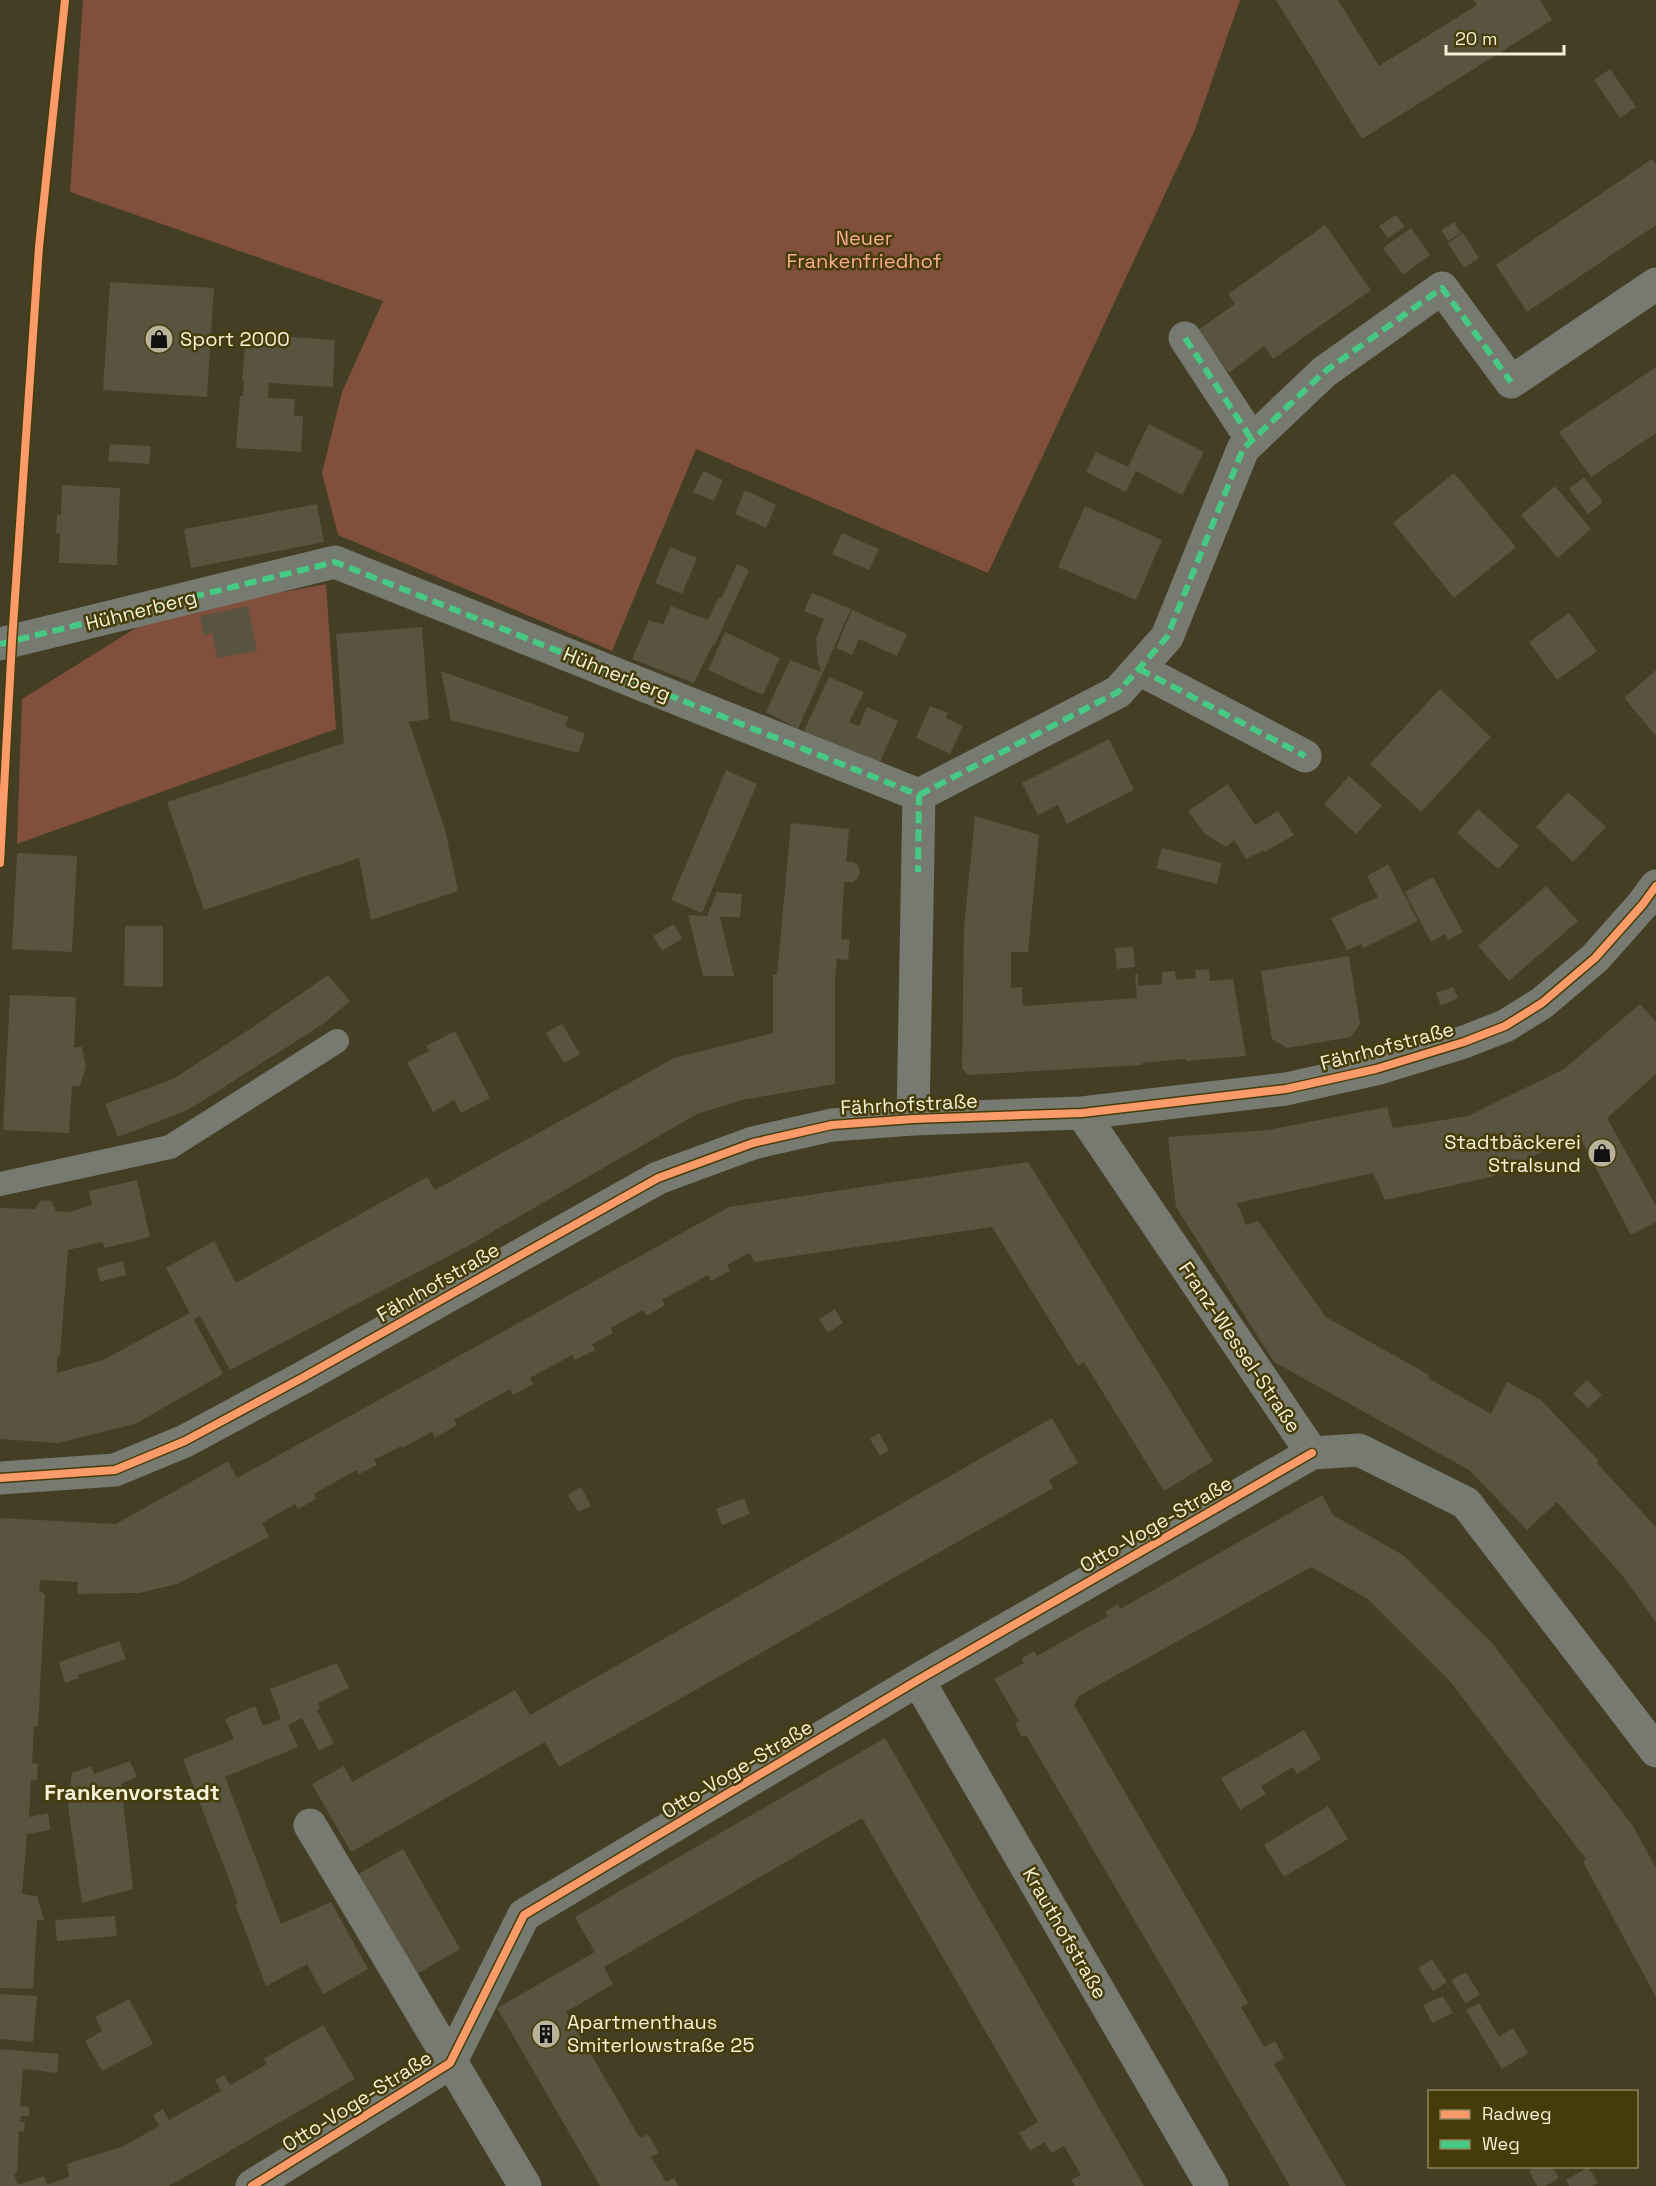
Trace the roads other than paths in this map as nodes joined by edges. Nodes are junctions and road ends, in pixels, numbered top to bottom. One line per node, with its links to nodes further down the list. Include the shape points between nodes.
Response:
1 (1656, 284): 3 (street, via 1511,382 1442,288 1324,372)
2 (1185, 338): 3 (street)
3 (1252, 440): 5 (street, via 1243,449 1167,637)
4 (0, 645): 7 (street, Hühnerberg, via 335,562)
5 (1139, 669): 6 (street); 7 (street, via 1118,692)
6 (1305, 756)
7 (919, 795): 11 (street)
8 (1656, 886): 10 (street, Fährhofstraße, via 1595,958 1542,1003 1505,1026 1376,1069 1286,1089)
9 (337, 1041): 12 (lane, via 170,1147)
10 (1082, 1113): 11 (street, Fährhofstraße); 13 (street, Franz-Wessel-Straße)
11 (913, 1119): 14 (street, Fährhofstraße, via 832,1125 753,1143 658,1178 185,1441 115,1470)
12 (0, 1184)
13 (1312, 1453): 15 (street, Otto-Voge-Straße); 16 (street, Franz-Wessel-Straße, via 1359,1450 1467,1503)
14 (0, 1478)
15 (918, 1680): 18 (street, Otto-Voge-Straße, via 524,1915); 21 (street, Krauthofstraße)
16 (1656, 1751)
17 (310, 1825): 18 (street, Otto-Voge-Straße)
18 (450, 2063): 19 (street, Otto-Voge-Straße); 20 (street)
19 (252, 2186)
20 (525, 2186)
21 (1212, 2186)

